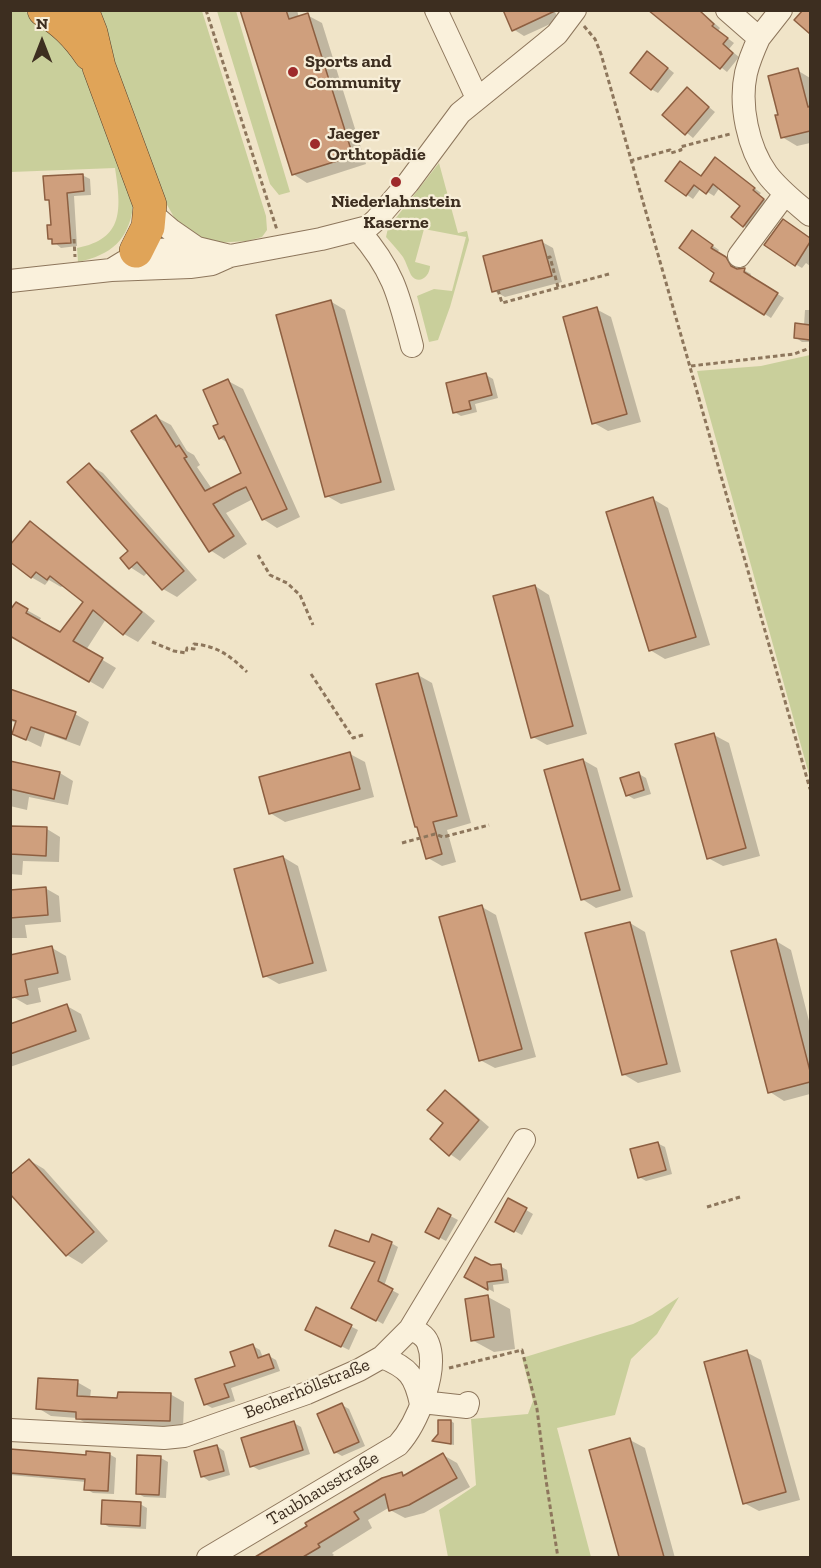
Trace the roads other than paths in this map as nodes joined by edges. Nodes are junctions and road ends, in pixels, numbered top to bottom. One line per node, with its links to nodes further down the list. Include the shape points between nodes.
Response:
1 (44, 10): 8 (highway, via 78,37)
2 (82, 10): 8 (highway)
3 (436, 10): 9 (street)
4 (727, 10): 7 (street)
5 (781, 10): 7 (street)
6 (573, 13): 9 (street, via 557,34)
7 (759, 38): 10 (street, via 746,73 743,98 755,154)
8 (99, 67): 11 (highway, via 148,196)
9 (477, 98): 13 (street, via 453,122 376,220)
10 (785, 194): 12 (street); 14 (street)
11 (150, 212): 15 (street); 16 (highway, via 145,236)
12 (810, 215)
13 (358, 231): 15 (street, via 230,256 212,264); 18 (street, via 389,273)
14 (739, 256)
15 (194, 257): 16 (street); 16 (street)
16 (124, 260): 17 (street)
17 (10, 281)
18 (412, 346)
19 (524, 1140): 20 (street, Becherhöllstraße)
20 (406, 1334): 21 (street, Becherhöllstraße); 22 (street, via 407,1356)
21 (382, 1357): 22 (street, via 400,1364); 24 (street, Becherhöllstraße, via 307,1393 184,1436)
22 (422, 1390): 23 (street, via 467,1407); 25 (street, Taubhausstraße, via 411,1427 398,1445)
23 (468, 1403)
24 (10, 1430)
25 (208, 1557)

